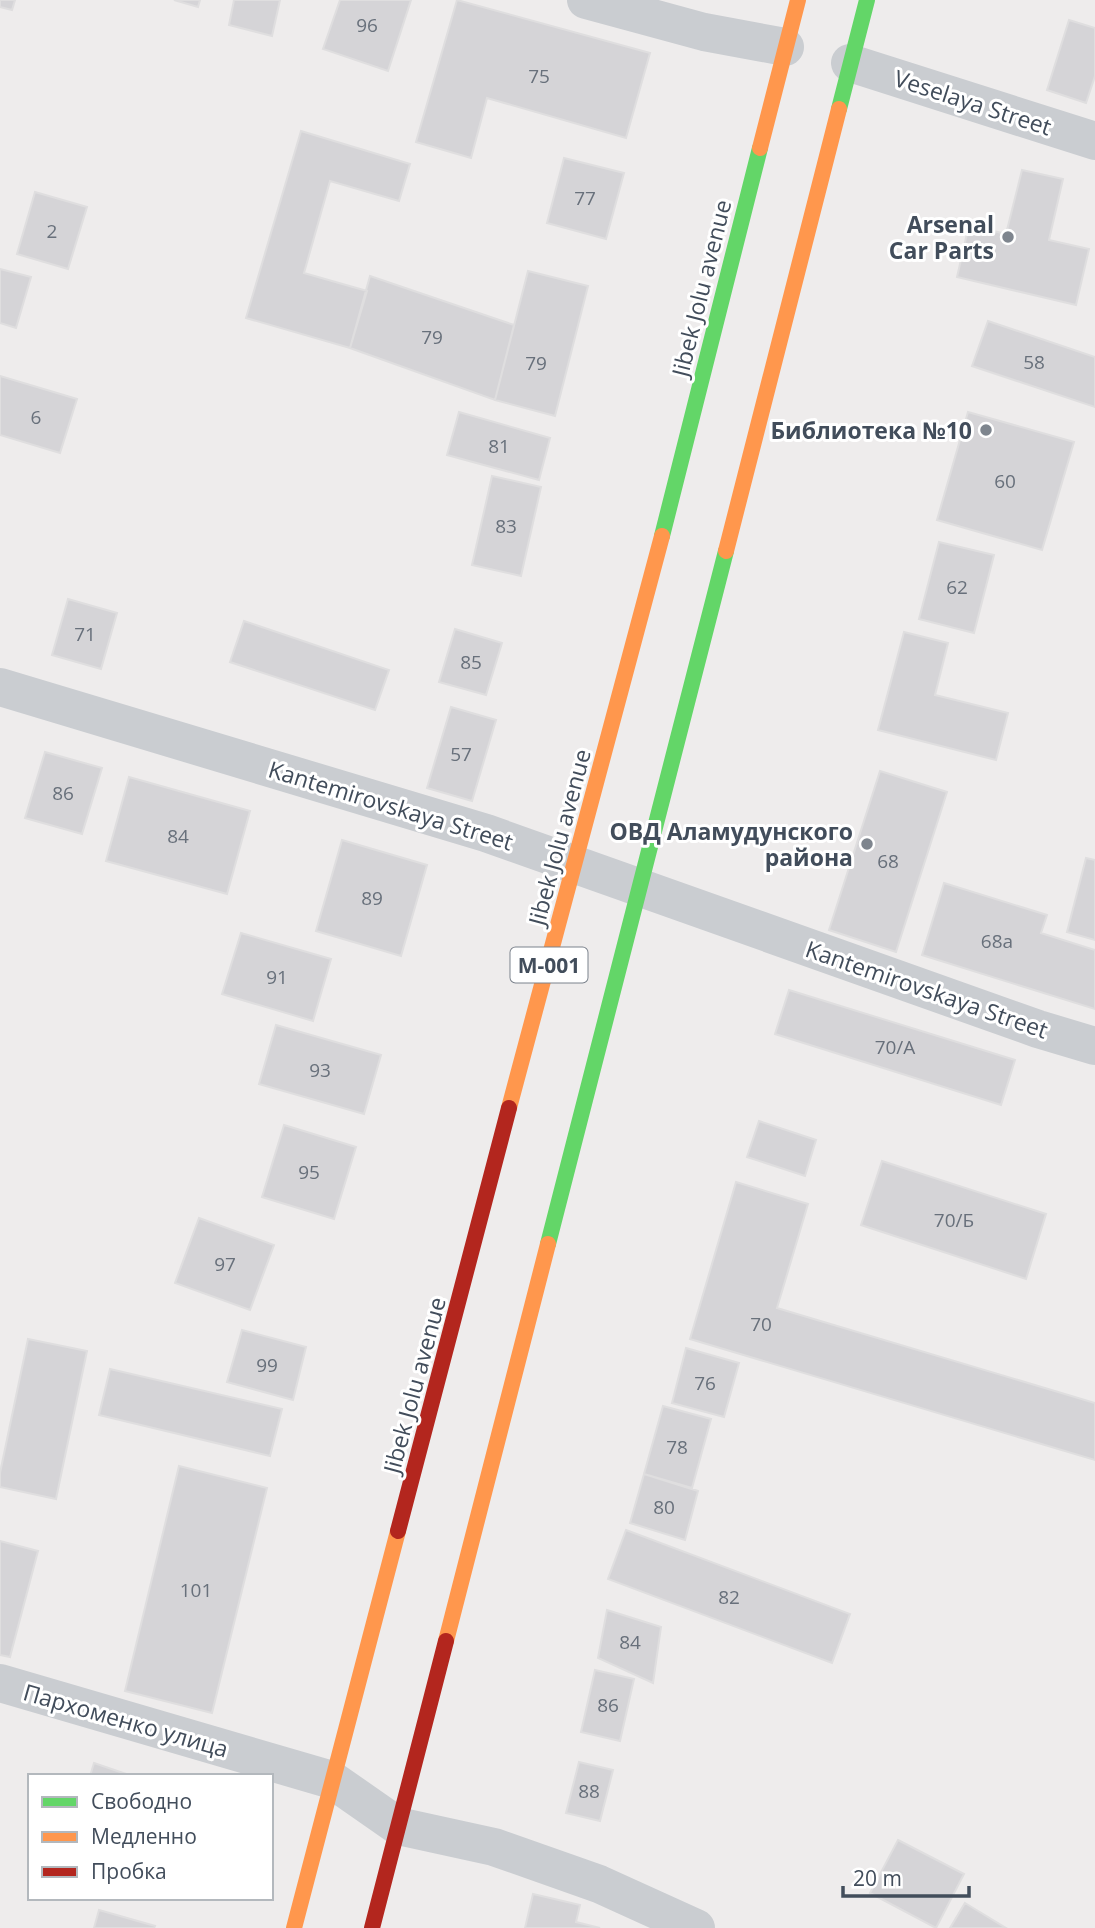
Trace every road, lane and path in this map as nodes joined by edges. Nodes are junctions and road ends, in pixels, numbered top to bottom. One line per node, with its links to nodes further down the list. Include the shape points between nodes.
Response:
1 (586, 0): 4 (street, via 704,32)
2 (798, 0): 4 (main road, Jibek Jolu avenue / М-001)
3 (867, 0): 5 (main road, М-001)
4 (785, 47): 8 (main road, Jibek Jolu avenue / М-001, via 652,576)
5 (850, 63): 6 (street, Veselaya Street); 9 (main road, М-001)
6 (1095, 141)
7 (0, 687): 8 (street, Kantemirovskaya Street)
8 (574, 862): 9 (street, Kantemirovskaya Street); 12 (main road, Jibek Jolu avenue / М-001)
9 (640, 889): 10 (street, Kantemirovskaya Street); 13 (main road, М-001)
10 (1095, 1046)
11 (0, 1683): 12 (street, Пархоменко улица)
12 (332, 1780): 13 (street, Пархоменко улица); 14 (main road, Jibek Jolu avenue / М-001)
13 (398, 1826): 15 (main road, М-001); 16 (street, via 494,1847 598,1884)
14 (295, 1928)
15 (372, 1928)
16 (696, 1928)

